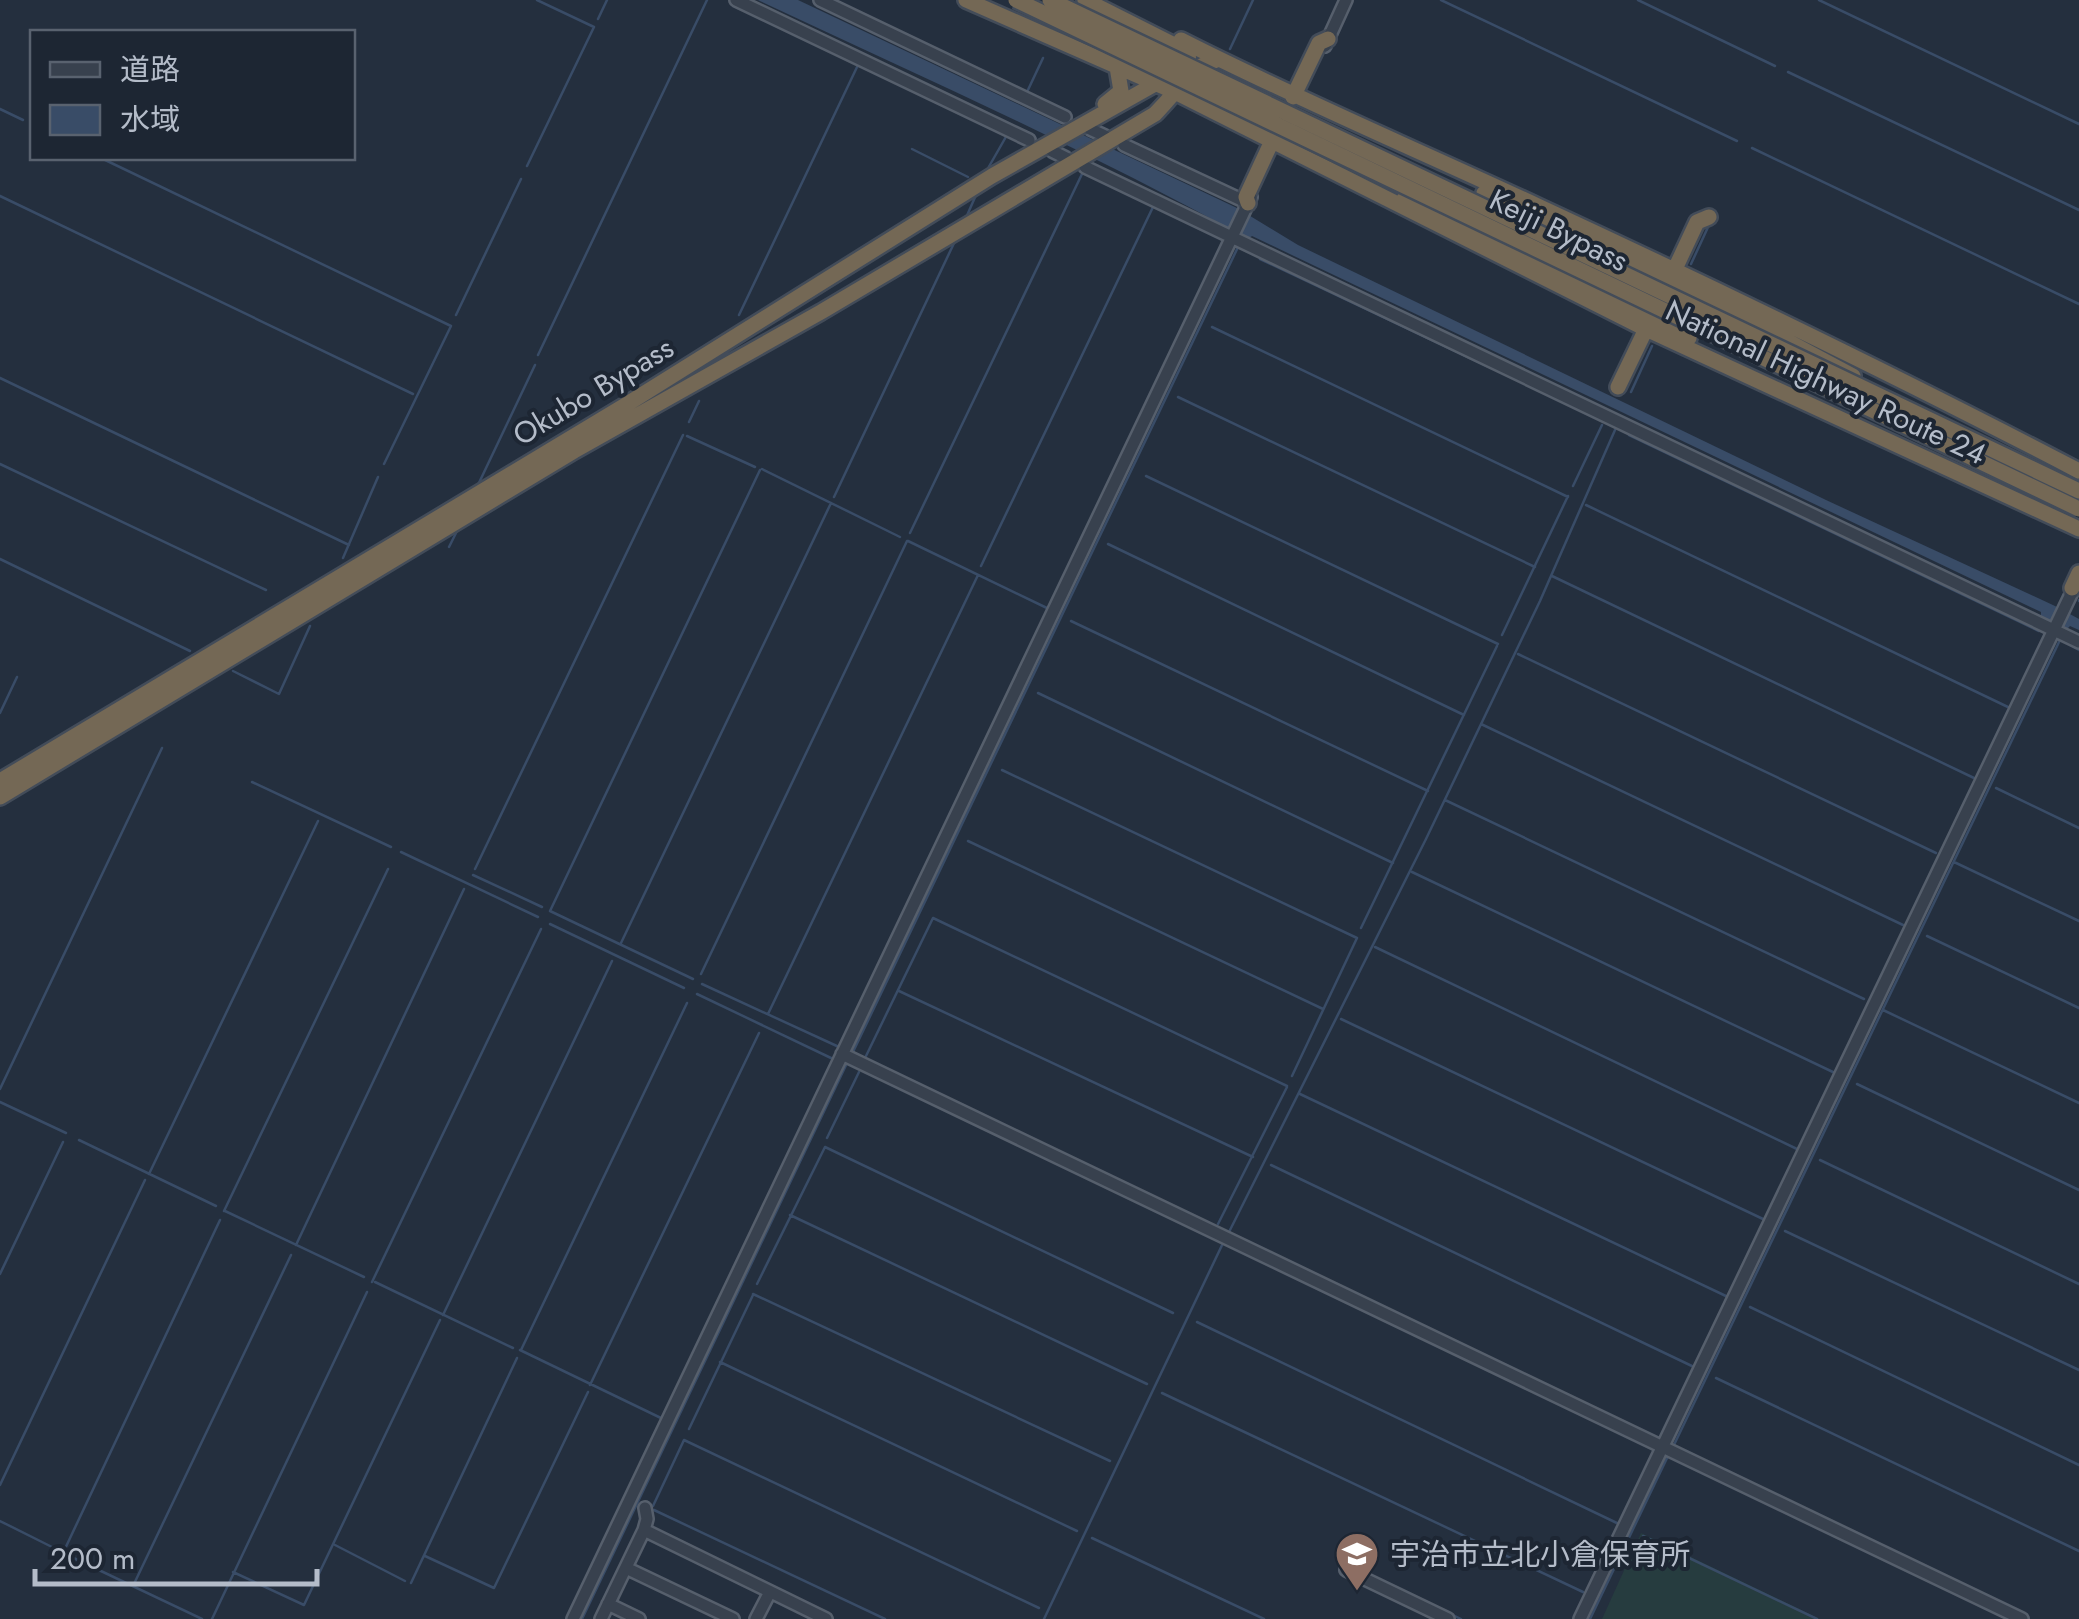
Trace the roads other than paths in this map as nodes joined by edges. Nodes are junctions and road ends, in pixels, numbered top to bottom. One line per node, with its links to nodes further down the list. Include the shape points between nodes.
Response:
1 (736, 0): 20 (street)
2 (820, 0): 18 (street)
3 (966, 0): 11 (highway, National Highway Route 24)
4 (1016, 0): 35 (highway, Keiji Bypass, bridge)
5 (1050, 0): 31 (highway, Keiji Bypass, bridge)
6 (1085, 0): 12 (highway, via 1182,47 1190,57)
7 (1100, 0): 10 (highway, National Highway Route 24)
8 (1346, 0): 9 (street)
9 (1328, 40): 15 (highway, via 1319,43)
10 (1219, 59): 12 (highway, Okubo Bypass); 15 (highway, National Highway Route 24)
11 (1117, 67): 13 (highway, National Highway Route 24); 18 (highway, via 1121,91)
12 (1187, 70): 13 (highway, Okubo Bypass); 14 (highway, Okubo Bypass)
13 (1156, 84): 14 (highway, National Highway Route 24); 18 (highway, Okubo Bypass)
14 (1176, 92): 17 (highway, Okubo Bypass); 21 (highway, National Highway Route 24)
15 (1299, 93): 16 (highway, National Highway Route 24)
16 (1325, 112): 28 (highway, National Highway Route 24); 31 (highway, bridge, via 1709,300)
17 (1155, 114): 19 (highway, Okubo Bypass); 21 (highway, via 1197,110)
18 (1076, 125): 19 (street); 20 (highway, Okubo Bypass)
19 (1112, 141): 22 (highway, Okubo Bypass); 25 (street)
20 (1044, 145): 22 (street); 34 (highway, Okubo Bypass)
21 (1272, 147): 23 (highway, National Highway Route 24); 24 (highway); 25 (highway)
22 (1077, 161): 27 (street); 34 (highway, Okubo Bypass)
23 (1316, 164): 24 (highway, National Highway Route 24); 35 (highway, via 1420,206 1969,472)
24 (1374, 194): 29 (highway, National Highway Route 24)
25 (1247, 206): 27 (street)
26 (1709, 217): 28 (highway, via 1697,222)
27 (1233, 234): 39 (street); 43 (street)
28 (1674, 271): 32 (highway, National Highway Route 24)
29 (1646, 330): 30 (highway); 36 (highway, National Highway Route 24)
30 (1621, 388)
31 (1982, 444): 33 (highway, Keiji Bypass, bridge)
32 (2079, 471)
33 (2079, 490)
34 (467, 508): 38 (highway, Okubo Bypass); 38 (highway, Okubo Bypass)
35 (2079, 512)
36 (2079, 529)
37 (2077, 581): 39 (street, via 2064,606)
38 (337, 586): 40 (highway, Okubo Bypass)
39 (2064, 635): 44 (street)
40 (128, 712): 41 (highway, Okubo Bypass); 42 (highway, Okubo Bypass)
41 (0, 781)
42 (0, 797)
43 (847, 1057): 44 (street); 52 (street)
44 (1668, 1450): 60 (street); 61 (street)
45 (645, 1508): 46 (street)
46 (644, 1530): 47 (street); 49 (street)
47 (626, 1568): 50 (street); 55 (street)
48 (1346, 1570): 51 (street)
49 (770, 1592): 56 (street); 57 (street)
50 (608, 1604): 53 (street); 54 (street)
51 (1418, 1605): 58 (street); 59 (street)
52 (573, 1619)
53 (601, 1619)
54 (639, 1619)
55 (733, 1619)
56 (756, 1619)
57 (826, 1619)
58 (1412, 1619)
59 (1448, 1619)
60 (1580, 1619)
61 (2022, 1619)

